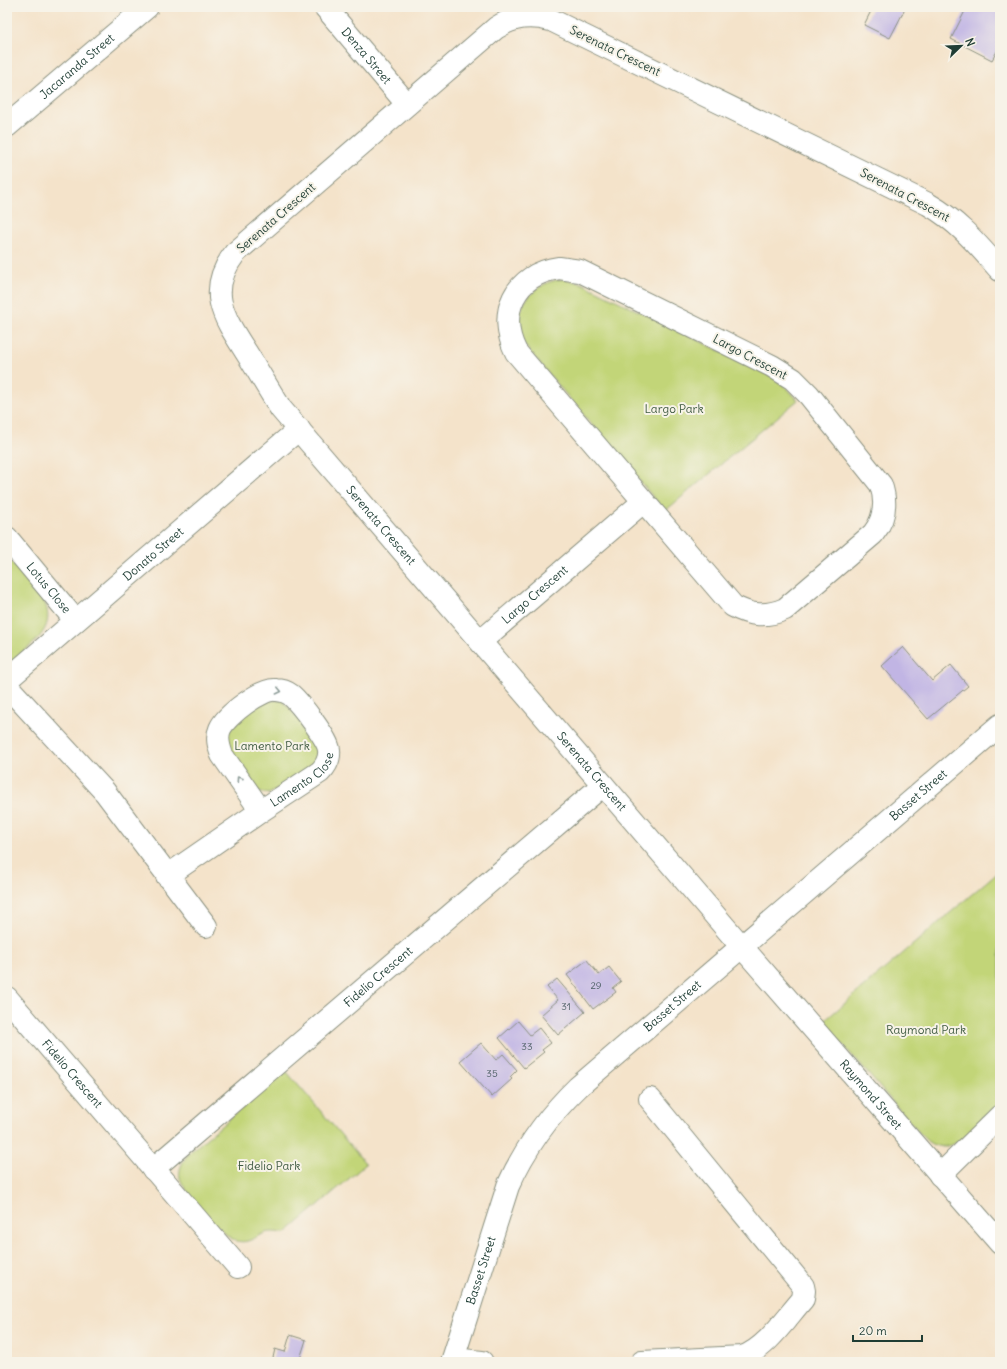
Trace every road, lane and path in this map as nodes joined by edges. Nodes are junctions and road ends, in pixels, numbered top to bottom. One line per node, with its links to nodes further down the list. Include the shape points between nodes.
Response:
1 (147, 7): 4 (street, Jacaranda Street)
2 (325, 7): 3 (street, Denza Street)
3 (408, 104): 5 (street, Serenata Crescent, via 505,22 524,17 551,20 941,211 964,229); 6 (street, Serenata Crescent, via 235,253 222,276 220,301 227,323 281,409)
4 (7, 126)
5 (1000, 270)
6 (299, 429): 9 (street, Donato Street); 10 (street, Serenata Crescent)
7 (643, 502): 7 (street, Largo Crescent, via 516,352 511,342 508,330 510,306 522,286 538,273 559,268 580,271 782,372 809,396 876,477 885,501 882,518 873,534 785,609 764,615 753,615 733,606); 10 (street, Largo Crescent)
8 (7, 538): 9 (street, Lotus Close)
9 (75, 620): 11 (street, Donato Street)
10 (480, 641): 14 (street, Serenata Crescent)
11 (7, 680)
12 (7, 686): 16 (street, via 105,792)
13 (1000, 725): 18 (street, Basset Street)
14 (603, 784): 18 (street, Serenata Crescent); 22 (street, Fidelio Crescent)
15 (261, 811): 15 (street, Lamento Close, one-way to 15, via 222,755 218,736 225,721 257,694 269,689 290,695 326,738 329,751 320,772); 16 (street, Lamento Close)
16 (167, 876): 17 (street)
17 (206, 926)
18 (742, 947): 23 (street, Raymond Street); 26 (street, Basset Street, via 578,1087 544,1122 521,1158 508,1186)
19 (7, 998): 22 (street, Fidelio Crescent)
20 (650, 1099): 28 (street, via 803,1286 804,1291 803,1299 760,1348 742,1357)
21 (1000, 1116): 23 (street)
22 (153, 1169): 25 (street, Fidelio Crescent)
23 (940, 1175): 24 (street, Raymond Street)
24 (1000, 1243)
25 (238, 1267)
26 (452, 1360): 27 (street)
27 (482, 1362)
28 (642, 1362)

